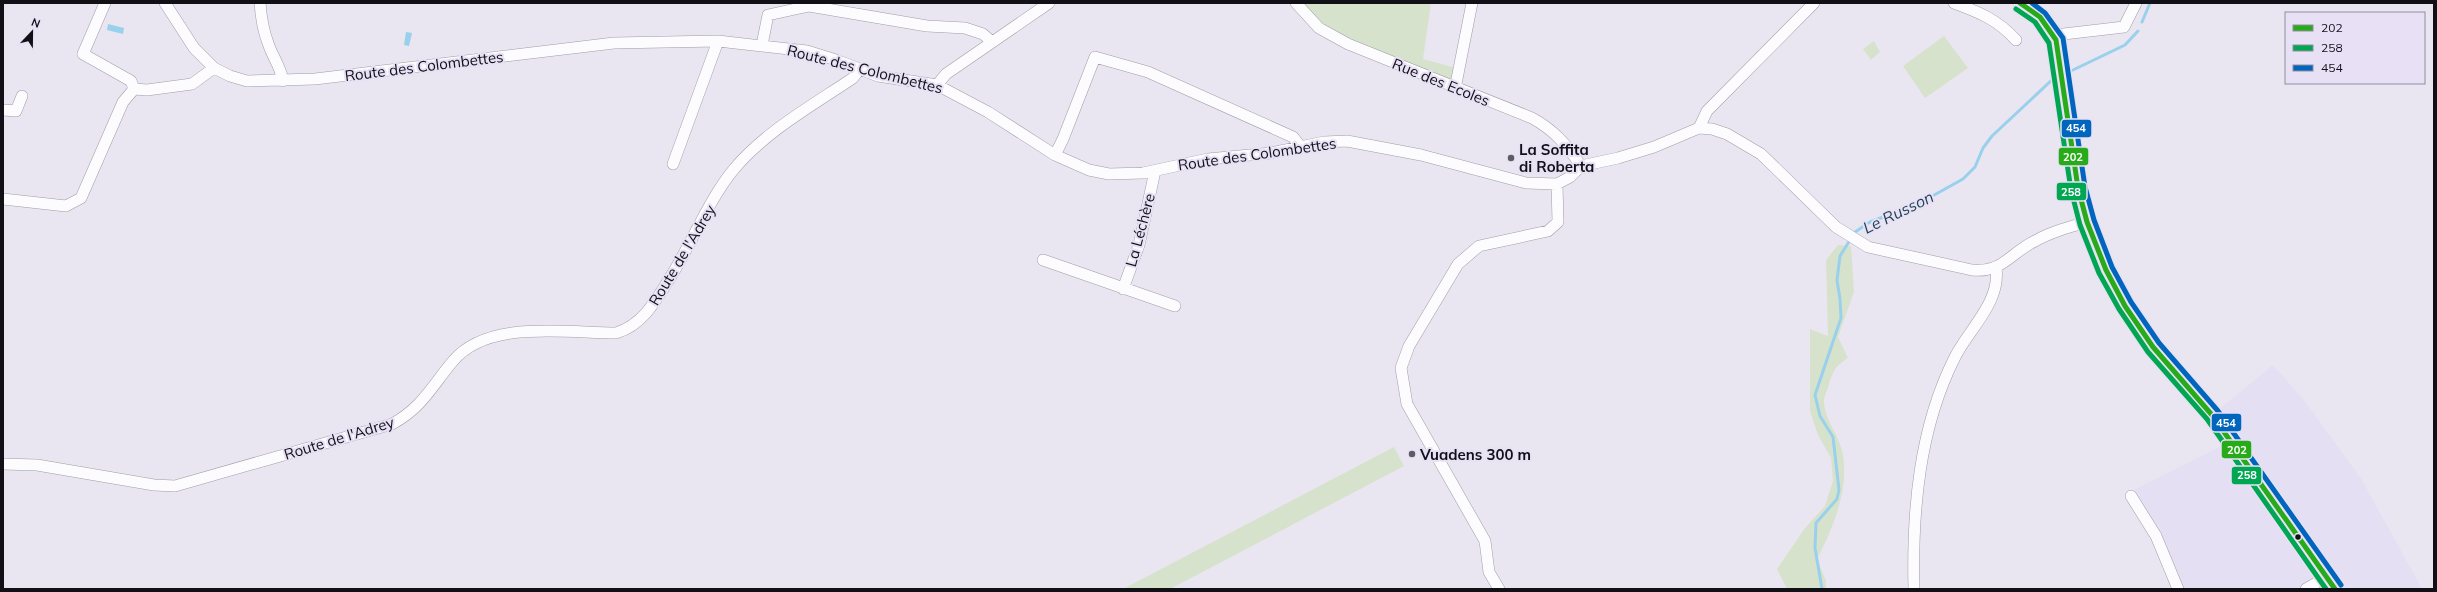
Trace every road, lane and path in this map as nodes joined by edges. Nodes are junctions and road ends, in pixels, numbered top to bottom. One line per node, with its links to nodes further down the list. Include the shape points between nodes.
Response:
1 (105, 3): 20 (street, via 83,54 131,81)
2 (165, 3): 16 (street, Route des Colombettes, via 194,48)
3 (260, 3): 18 (street, via 268,44)
4 (1049, 3): 14 (street)
5 (1296, 3): 21 (street, Rue des Ecoles, via 1319,28 1348,44)
6 (1472, 3): 21 (street)
7 (1814, 3): 24 (street, via 1707,111)
8 (1954, 3): 12 (street, via 1986,14)
9 (2020, 3): 11 (main road, via 2040,17)
10 (2136, 3): 11 (street, via 2124,27)
11 (2054, 35): 32 (main road, via 2061,63 2078,188)
12 (2016, 40)
13 (718, 41): 15 (street, Route des Colombettes); 18 (street, Route des Colombettes, via 591,45); 27 (street)
14 (992, 42): 15 (street, via 983,34 965,28 927,26 808,6 768,15); 19 (street, via 946,74)
15 (762, 45): 17 (street, Route des Colombettes, via 807,51)
16 (214, 68): 18 (street, Route des Colombettes, via 247,81); 20 (street, via 192,84 147,90)
17 (859, 70): 19 (street, Route des Colombettes, via 878,76); 37 (street, Route de l'Adrey, via 853,78 790,121 734,169 654,304 625,331 521,331 485,340 461,353 427,397 407,415 392,424 184,484 154,485 44,466)
18 (283, 81)
19 (937, 85): 26 (street, Route des Colombettes, via 988,112)
20 (134, 89): 31 (street, via 123,102 82,198 66,206)
21 (1455, 89): 28 (street, Rue des Ecoles, via 1532,118 1550,128)
22 (22, 96): 23 (street, via 16,111)
23 (3, 110)
24 (1699, 128): 28 (street, via 1654,147); 34 (street, via 1727,134 1760,154 1846,234 1858,242 1884,252 1972,270)
25 (1300, 146): 26 (street, via 1293,137 1148,72 1095,57 1064,139); 29 (street, Route des Colombettes, via 1271,153 1197,161); 30 (street, Route des Colombettes, via 1347,141 1372,144 1526,183)
26 (1055, 155): 29 (street, Route des Colombettes, via 1076,166 1096,172 1124,175)
27 (672, 164)
28 (1581, 166): 30 (street, via 1570,177)
29 (1155, 171): 35 (street, La Léchère, via 1139,245)
30 (1557, 184): 40 (street, via 1558,222 1548,231 1479,246 1458,264 1409,346 1401,368 1407,404 1485,541 1489,572)
31 (3, 199)
32 (2087, 222): 34 (street, via 2066,227 2036,240); 39 (main road, via 2106,270 2129,312 2153,347 2212,415)
33 (1044, 260): 35 (street)
34 (1996, 268): 41 (street, via 1997,280 1993,295 1949,369 1928,429 1913,539)
35 (1124, 289): 36 (street)
36 (1175, 306)
37 (3, 464)
38 (2131, 496): 42 (street, via 2156,536)
39 (2328, 576): 43 (street); 44 (main road)
40 (1499, 589)
41 (1914, 589)
42 (2178, 589)
43 (2306, 589)
44 (2335, 589)

